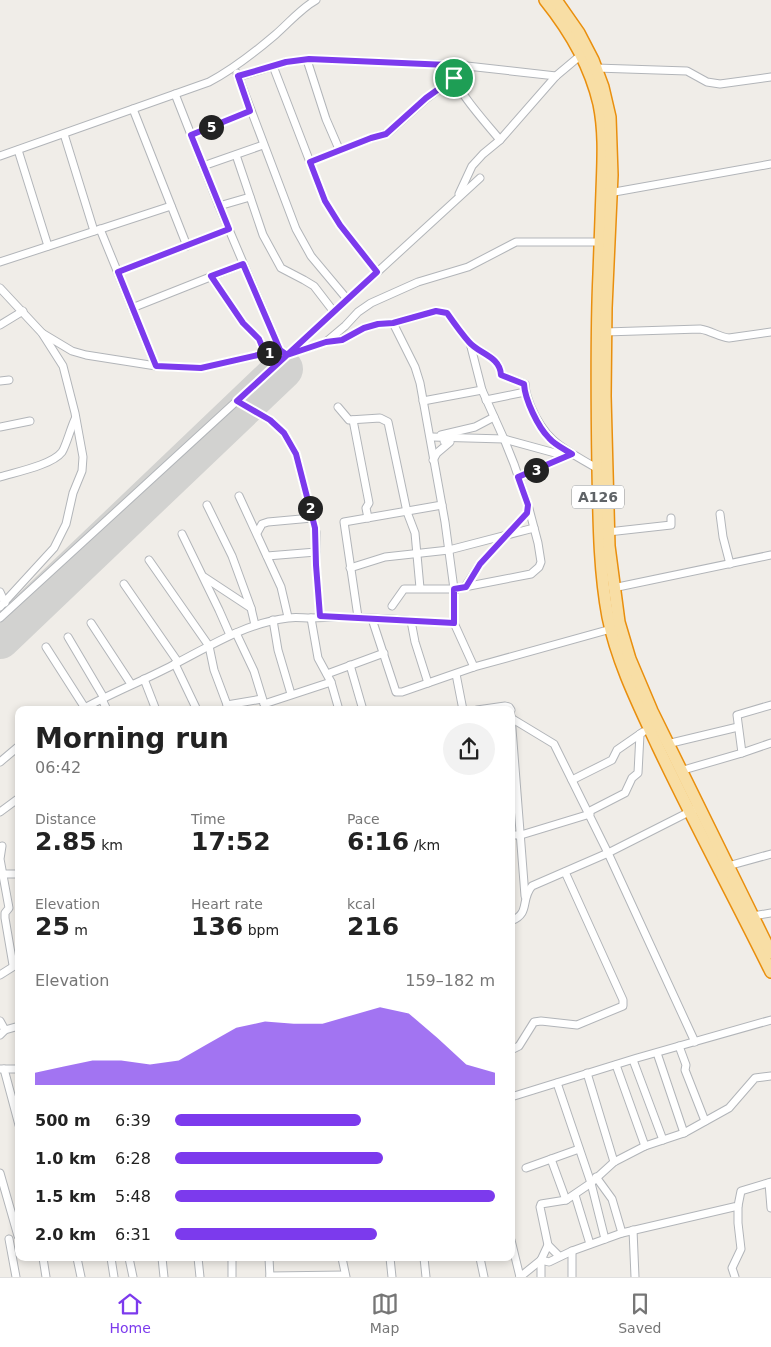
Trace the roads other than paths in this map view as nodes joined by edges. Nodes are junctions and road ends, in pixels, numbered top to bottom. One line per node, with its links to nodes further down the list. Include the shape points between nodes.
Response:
1 (316, 0): 7 (street)
2 (545, 0): 4 (highway, A126)
3 (556, 0): 9 (highway, A126, via 587,46)
4 (582, 55): 11 (street); 29 (highway, A126, via 601,117)
5 (308, 60): 6 (street); 8 (street); 22 (street)
6 (448, 65): 11 (street); 13 (street)
7 (234, 66): 10 (street); 14 (street, via 209,82)
8 (273, 66): 10 (street); 25 (street)
9 (596, 68): 12 (street, via 688,71 713,83); 29 (highway, A126, via 610,117 612,148)
10 (238, 76): 16 (street)
11 (556, 76): 19 (street)
12 (771, 77)
13 (454, 78): 19 (street); 22 (street, via 388,132)
14 (175, 94): 15 (street); 18 (street)
15 (133, 109): 17 (street); 32 (street)
16 (250, 111): 18 (street); 20 (street)
17 (64, 134): 21 (street); 35 (street)
18 (191, 135): 27 (street)
19 (500, 140): 31 (street, via 472,166)
20 (263, 145): 23 (street); 45 (street, via 305,246)
21 (18, 150): 24 (street); 37 (street)
22 (339, 150): 25 (street)
23 (236, 155): 27 (street); 30 (street)
24 (0, 156)
25 (310, 162): 42 (street, via 325,201)
26 (771, 164): 29 (street)
27 (203, 166): 33 (street)
28 (480, 178): 31 (street)
29 (607, 193): 36 (highway, A126); 51 (highway, A126)
30 (250, 197): 33 (street); 48 (street, via 263,236 281,268 314,286)
31 (458, 198): 42 (street)
32 (171, 206): 35 (street); 38 (street)
33 (219, 206): 34 (street)
34 (229, 229): 38 (street); 40 (street)
35 (97, 230): 37 (street); 41 (street)
36 (600, 242): 54 (street, via 516,242 476,264 418,282 371,302); 76 (highway, A126, via 596,372)
37 (48, 246): 39 (street)
38 (187, 246): 41 (street)
39 (0, 260)
40 (243, 264): 43 (street); 56 (street)
41 (118, 272): 46 (street)
42 (377, 272): 45 (street)
43 (211, 276): 46 (street); 57 (street, via 243,323 259,339)
44 (0, 288): 47 (street)
45 (348, 299): 48 (street)
46 (132, 308): 58 (street)
47 (23, 311): 50 (street); 53 (street)
48 (334, 312): 56 (street)
49 (393, 323): 54 (street, via 378,324 342,340); 55 (street, via 436,311 447,313); 65 (street, via 415,367)
50 (0, 325)
51 (605, 332): 52 (street, via 700,329 724,338); 89 (highway, A126)
52 (771, 332)
53 (42, 333): 58 (street, via 72,351); 68 (street, via 63,366)
54 (326, 342): 56 (street)
55 (470, 344): 61 (street); 62 (street, via 494,360 500,366 501,375 524,384)
56 (284, 353): 57 (street); 64 (street)
57 (265, 354): 58 (street, via 201,368)
58 (156, 366)
59 (9, 380): 60 (street)
60 (0, 381)
61 (482, 390): 63 (street); 65 (street)
62 (525, 392): 63 (street); 74 (street, via 544,432)
63 (486, 400): 67 (street)
64 (237, 401): 85 (street, via 270,420 288,438 296,454); 113 (street)
65 (423, 401): 72 (street)
66 (338, 407): 69 (street, via 346,418)
67 (494, 417): 72 (street, via 475,427); 73 (street)
68 (75, 418): 77 (street, via 63,450 54,460); 108 (street, via 83,463 66,524 54,548)
69 (353, 420): 83 (street, via 380,418 388,422); 86 (street, via 369,503 366,508)
70 (30, 421): 71 (street)
71 (0, 427)
72 (430, 438): 73 (street); 75 (street); 75 (street, via 450,442)
73 (504, 439): 74 (street); 78 (street)
74 (569, 455): 76 (street); 78 (street)
75 (433, 460): 81 (street)
76 (598, 469): 122 (highway, A126, via 602,565)
77 (0, 477)
78 (518, 477): 82 (street)
79 (239, 496): 90 (street)
80 (207, 505): 110 (street, via 232,556)
81 (442, 505): 83 (street); 93 (street)
82 (528, 505): 88 (street); 92 (street, via 527,513)
83 (406, 512): 86 (street); 95 (street, via 415,533)
84 (720, 514): 99 (street, via 722,537)
85 (312, 518): 90 (street, via 268,522 262,524); 94 (street)
86 (368, 518): 100 (street, via 344,522)
87 (671, 518): 89 (street, via 671,525)
88 (534, 528): 92 (street); 103 (street, via 541,562 535,572)
89 (608, 532): 105 (highway, A126)
90 (257, 533): 97 (street)
91 (182, 534): 101 (street)
92 (505, 536): 93 (street); 103 (street, via 480,564)
93 (449, 550): 95 (street); 106 (street)
94 (316, 552): 97 (street); 111 (street)
95 (417, 554): 100 (street, via 385,557); 104 (street)
96 (771, 555): 99 (street)
97 (267, 556): 114 (street, via 281,587)
98 (149, 560): 125 (street)
99 (730, 564): 105 (street)
100 (350, 568): 112 (street)
101 (203, 577): 110 (street); 123 (street)
102 (124, 584): 128 (street)
103 (466, 587): 106 (street)
104 (420, 588): 106 (street); 109 (street, via 404,589)
105 (614, 588): 155 (highway, A126, via 619,622 630,659)
106 (454, 589): 120 (street)
107 (0, 592): 108 (street)
108 (2, 605)
109 (392, 606)
110 (251, 608): 121 (street)
111 (320, 616): 112 (street); 115 (street)
112 (358, 617): 116 (street)
113 (0, 618)
114 (288, 618): 115 (street); 117 (street)
115 (311, 618): 131 (street, via 318,658)
116 (372, 619): 118 (street); 127 (street)
117 (273, 620): 121 (street); 137 (street)
118 (411, 621): 120 (street); 135 (street)
119 (91, 623): 136 (street)
120 (454, 623): 130 (street)
121 (255, 625): 123 (street)
122 (611, 629): 130 (street); 153 (highway, A126)
123 (233, 634): 125 (street); 139 (street, via 254,671)
124 (68, 637): 138 (street)
125 (209, 646): 128 (street); 146 (street)
126 (46, 647): 141 (street)
127 (384, 653): 129 (street); 135 (street, via 396,692)
128 (176, 663): 133 (street); 145 (street)
129 (350, 665): 131 (street); 149 (street)
130 (474, 666): 132 (street)
131 (327, 674): 134 (street)
132 (456, 674): 135 (street); 150 (street)
133 (144, 679): 136 (street); 144 (street)
134 (331, 682): 137 (street); 148 (street)
135 (428, 683)
136 (131, 684): 138 (street)
137 (291, 694): 139 (street)
138 (103, 698): 142 (street); 143 (street)
139 (264, 704): 147 (street)
140 (771, 705): 152 (street, via 738,715)
141 (81, 706)
142 (88, 706)
143 (106, 706)
144 (154, 706)
145 (195, 706)
146 (227, 706)
147 (246, 706)
148 (338, 706)
149 (362, 706)
150 (462, 706)
151 (515, 720): 161 (street, via 554,744)
152 (738, 727): 155 (street); 157 (street)
153 (645, 731): 161 (street, via 617,750 612,760); 163 (highway, A126); 165 (street, via 638,773 625,793)
154 (771, 743): 157 (street)
155 (667, 744): 160 (highway, A126)
156 (15, 749): 158 (street)
157 (742, 753): 160 (street)
158 (0, 762)
159 (515, 764): 167 (street)
160 (680, 772): 163 (highway, A126)
161 (572, 780): 165 (street)
162 (15, 801): 164 (street)
163 (694, 809): 169 (street); 171 (highway, A126); 182 (highway, A126)
164 (0, 812)
165 (589, 813): 167 (street); 169 (street)
166 (515, 835): 167 (street)
167 (521, 835): 175 (street)
168 (2, 846): 173 (street)
169 (608, 853): 172 (street); 188 (street)
170 (771, 854): 171 (street)
171 (728, 866): 177 (highway, A126)
172 (565, 872): 175 (street, via 532,886); 190 (street, via 623,1006 577,1025 534,1022)
173 (2, 874): 174 (street); 180 (street, via 9,908 5,918)
174 (15, 875)
175 (526, 897): 178 (street, via 524,910)
176 (771, 913): 177 (street)
177 (753, 916): 179 (highway, A126)
178 (515, 919)
179 (771, 953)
180 (15, 960)
181 (15, 965): 183 (street)
182 (771, 972)
183 (0, 975)
184 (771, 1020): 188 (street)
185 (0, 1021): 187 (street)
186 (15, 1028): 187 (street)
187 (3, 1033)
188 (695, 1042): 189 (street)
189 (680, 1046): 191 (street); 201 (street, via 685,1070)
190 (515, 1048)
191 (657, 1053): 192 (street); 202 (street)
192 (633, 1060): 193 (street); 203 (street)
193 (616, 1065): 196 (street); 204 (street)
194 (2, 1069): 195 (street); 200 (street)
195 (15, 1069)
196 (587, 1074): 198 (street); 207 (street)
197 (771, 1076): 201 (street, via 755,1078 729,1108)
198 (557, 1083): 199 (street); 205 (street)
199 (515, 1096)
200 (15, 1112)
201 (705, 1121): 202 (street)
202 (684, 1133): 203 (street)
203 (663, 1140): 204 (street)
204 (645, 1146): 207 (street)
205 (579, 1149): 206 (street); 212 (street)
206 (551, 1159): 208 (street); 214 (street)
207 (614, 1162): 210 (street)
208 (526, 1168)
209 (0, 1173): 217 (street)
210 (596, 1177): 212 (street); 219 (street, via 612,1198)
211 (770, 1182): 215 (street, via 741,1191); 216 (street)
212 (590, 1183): 213 (street); 222 (street)
213 (575, 1195): 214 (street); 224 (street)
214 (566, 1200): 225 (street, via 541,1204)
215 (738, 1206): 218 (street); 260 (street, via 741,1249 732,1268)
216 (771, 1208)
217 (15, 1226)
218 (633, 1230): 219 (street); 259 (street)
219 (622, 1233): 222 (street)
220 (15, 1237): 221 (street)
221 (9, 1239): 223 (street); 245 (street)
222 (604, 1239): 224 (street)
223 (0, 1242)
224 (590, 1244): 226 (street)
225 (548, 1245): 228 (street); 229 (street)
226 (572, 1250): 228 (street); 258 (street)
227 (515, 1256): 256 (street)
228 (559, 1256): 229 (street, via 549,1262)
229 (542, 1260): 256 (street); 257 (street)
230 (43, 1261): 246 (street)
231 (78, 1261): 247 (street)
232 (111, 1261): 248 (street)
233 (130, 1261): 249 (street)
234 (162, 1261): 250 (street)
235 (198, 1261): 251 (street)
236 (232, 1261): 252 (street)
237 (269, 1261): 242 (street)
238 (343, 1261): 244 (street)
239 (390, 1261): 253 (street)
240 (424, 1261): 254 (street)
241 (481, 1261): 255 (street)
242 (270, 1276): 243 (street)
243 (327, 1276): 244 (street)
244 (346, 1276)
245 (16, 1277)
246 (46, 1277)
247 (81, 1277)
248 (114, 1277)
249 (133, 1277)
250 (164, 1277)
251 (200, 1277)
252 (232, 1277)
253 (392, 1277)
254 (426, 1277)
255 (484, 1277)
256 (520, 1277)
257 (541, 1277)
258 (572, 1277)
259 (635, 1277)
260 (735, 1277)

